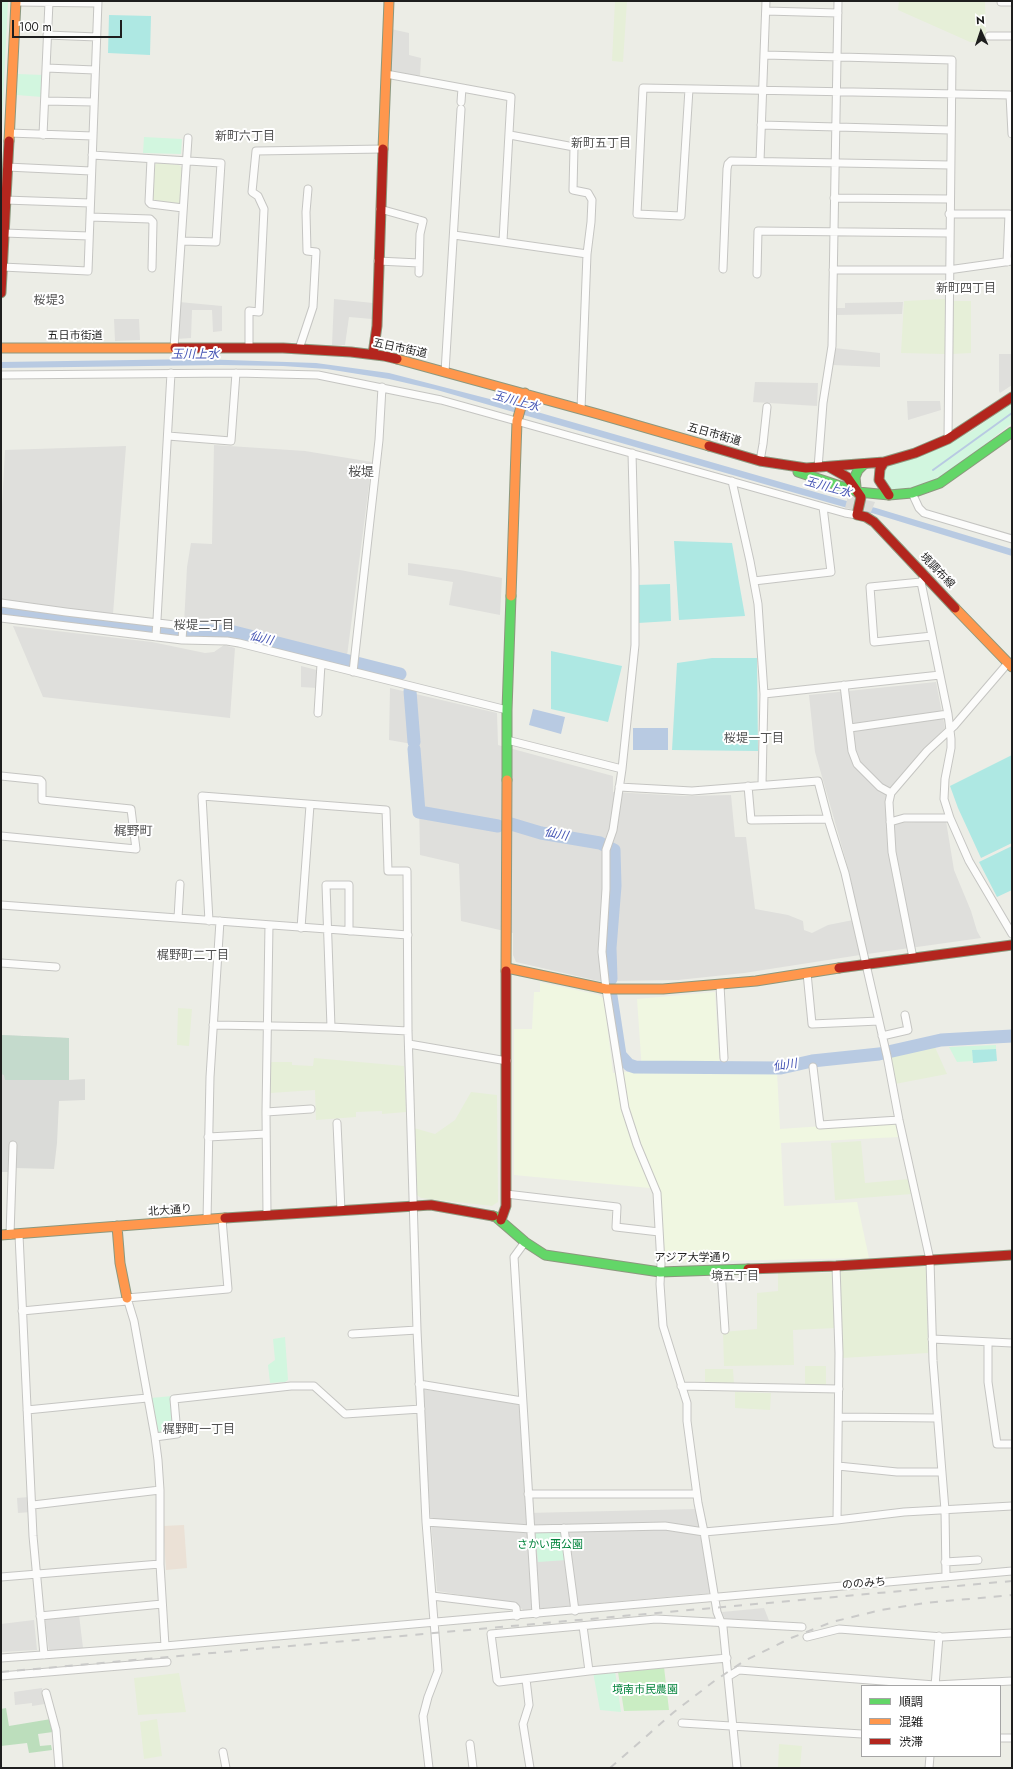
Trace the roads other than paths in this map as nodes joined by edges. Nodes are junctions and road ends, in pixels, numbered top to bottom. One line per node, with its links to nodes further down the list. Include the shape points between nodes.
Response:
1 (16, 1): 6 (street); 30 (street)
2 (389, 1): 19 (street)
3 (766, 1): 9 (street)
4 (838, 1): 10 (street)
5 (1001, 1): 8 (street)
6 (49, 2): 7 (street); 11 (street)
7 (98, 2): 14 (street)
8 (1012, 2)
9 (766, 11): 10 (street); 15 (street)
10 (838, 13): 16 (street)
11 (47, 35): 14 (street); 17 (street)
12 (989, 36): 13 (street)
13 (1012, 36)
14 (96, 37): 18 (street)
15 (765, 55): 16 (street); 22 (street)
16 (837, 57): 23 (street); 24 (street, via 952,60)
17 (46, 68): 18 (street); 25 (street)
18 (95, 70): 26 (street)
19 (386, 74): 20 (street); 36 (street)
20 (462, 88): 33 (street, via 511,97); 57 (street)
21 (689, 89): 21 (street, via 643,88 637,214 681,216); 22 (street)
22 (763, 91): 23 (street); 27 (street)
23 (836, 92): 24 (street); 28 (street)
24 (951, 94): 29 (street); 31 (street, via 1010,95)
25 (45, 101): 26 (street); 32 (street)
26 (94, 102): 34 (street)
27 (761, 125): 28 (street); 40 (street)
28 (836, 127): 29 (street); 41 (street)
29 (950, 130): 42 (street)
30 (9, 133): 32 (street); 43 (street)
31 (1012, 134)
32 (43, 135): 34 (street)
33 (510, 135): 60 (street); 61 (street, via 574,146 573,190 588,193 592,200)
34 (93, 136): 37 (street)
35 (188, 138): 39 (street)
36 (383, 149): 51 (street); 75 (street, via 256,151 252,192 258,196 264,209 259,312 249,311)
37 (92, 155): 38 (street); 44 (street)
38 (151, 160): 39 (street); 50 (street, via 149,202)
39 (186, 161): 50 (street); 59 (street, via 221,163 216,242)
40 (760, 161): 41 (street); 67 (street, via 728,164)
41 (835, 162): 42 (street); 46 (street)
42 (950, 165): 48 (street)
43 (7, 167): 44 (street); 47 (street)
44 (91, 171): 49 (street)
45 (308, 189): 76 (street, via 307,250 316,252 313,307)
46 (834, 198): 48 (street); 54 (street)
47 (5, 200): 49 (street); 55 (street)
48 (949, 200): 52 (street)
49 (90, 203): 53 (street)
50 (183, 208): 59 (street)
51 (380, 209): 62 (street); 64 (street, via 423,221)
52 (949, 214): 56 (street); 63 (street, via 1009,214)
53 (90, 217): 58 (street); 66 (street, via 150,219 153,222)
54 (833, 232): 56 (street); 68 (street); 71 (street, via 758,231)
55 (4, 233): 58 (street); 65 (street)
56 (949, 233): 69 (street)
57 (454, 235): 60 (street); 79 (street)
58 (89, 236): 65 (street, via 88,271)
59 (182, 241): 74 (street)
60 (503, 241): 61 (street)
61 (587, 254): 86 (street)
62 (378, 261): 64 (street); 77 (street, via 378,326)
63 (1010, 262): 69 (street)
64 (419, 263): 70 (street)
65 (2, 267): 72 (street)
66 (152, 268)
67 (723, 269)
68 (833, 270): 69 (street); 97 (street, via 832,346 823,403)
69 (948, 270): 90 (street)
70 (419, 273)
71 (757, 274)
72 (1, 293)
73 (1, 348): 74 (street, 五日市街道)
74 (174, 348): 75 (street, 五日市街道)
75 (249, 348): 76 (street, 五日市街道)
76 (300, 349): 77 (street, 五日市街道)
77 (373, 354): 79 (street, 五日市街道)
78 (236, 372): 80 (street); 82 (street, via 318,375); 89 (street, via 231,441)
79 (445, 372): 83 (street, 五日市街道)
80 (171, 373): 81 (street); 89 (street)
81 (1, 375)
82 (382, 387): 87 (street); 115 (street, via 379,440)
83 (523, 397): 86 (street, 五日市街道); 87 (street)
84 (1012, 397): 90 (street, 五日市街道)
85 (767, 407): 92 (street)
86 (582, 409): 92 (street, 五日市街道)
87 (517, 420): 91 (street); 119 (street)
88 (1012, 432): 99 (street, 五日市街道, via 963,468 940,482)
89 (168, 436): 109 (street)
90 (948, 439): 93 (street, 五日市街道, via 915,453)
91 (632, 454): 98 (street); 125 (street, via 635,645)
92 (760, 461): 95 (street, 五日市街道)
93 (884, 462): 94 (street, 五日市街道); 101 (street, via 879,480)
94 (864, 464): 96 (street, 五日市街道); 100 (street, via 855,477)
95 (782, 465): 97 (street, 五日市街道); 100 (street, 五日市街道)
96 (829, 467): 97 (street, 五日市街道); 100 (street, via 847,477)
97 (818, 468)
98 (732, 481): 102 (street); 106 (street)
99 (912, 493): 101 (street, 五日市街道); 104 (street, via 924,513)
100 (859, 495): 101 (street, 五日市街道); 103 (street)
101 (889, 495)
102 (823, 507): 103 (street); 106 (street, via 831,572)
103 (858, 513): 105 (street, 境調布線, via 874,522)
104 (1012, 539)
105 (923, 578): 110 (street); 110 (street, via 870,587 874,642); 114 (street, 境調布線)
106 (754, 581): 118 (street)
107 (1, 602): 109 (street)
108 (1, 618): 111 (street)
109 (157, 622): 111 (street); 112 (street, via 183,626)
110 (932, 636): 116 (street)
111 (156, 637): 112 (street)
112 (182, 640): 113 (street, via 239,643)
113 (320, 664): 115 (street); 120 (street)
114 (1010, 665): 123 (street)
115 (353, 668): 119 (street)
116 (940, 675): 117 (street); 121 (street)
117 (844, 685): 118 (street); 122 (street)
118 (764, 694): 127 (street)
119 (507, 710): 124 (street)
120 (318, 713)
121 (948, 714): 122 (street); 123 (street)
122 (850, 728): 130 (street, via 852,751 857,764 880,787)
123 (952, 728): 130 (street, via 927,751); 132 (street, via 944,798)
124 (507, 740): 125 (street); 152 (street)
125 (622, 769): 129 (street)
126 (1, 776): 135 (street, via 40,780 42,800 131,809 136,849)
127 (762, 784): 128 (street); 133 (street, via 818,781)
128 (748, 786): 129 (street, via 692,791); 133 (street, via 751,820)
129 (619, 787): 155 (street, via 610,841 606,850 602,952)
130 (891, 793): 134 (street)
131 (310, 805): 139 (street, via 202,796); 142 (street); 146 (street, via 386,810 388,871 407,871)
132 (950, 818): 134 (street, via 904,818); 145 (street, via 969,861)
133 (828, 819): 150 (street, via 845,873)
134 (890, 822): 148 (street, via 892,852)
135 (1, 836)
136 (180, 884): 138 (street)
137 (1, 905): 138 (street)
138 (178, 918): 139 (street)
139 (209, 921): 140 (street)
140 (220, 921): 141 (street); 159 (street)
141 (269, 925): 142 (street); 158 (street)
142 (301, 928): 143 (street)
143 (327, 930): 144 (street); 144 (street, via 326,885 349,885); 160 (street)
144 (349, 931): 146 (street)
145 (1012, 934)
146 (408, 935): 161 (street)
147 (1012, 946): 148 (street)
148 (913, 958): 150 (street)
149 (1, 963): 151 (street)
150 (866, 965): 153 (street); 157 (street)
151 (56, 967)
152 (507, 968): 155 (street); 165 (street)
153 (808, 974): 154 (street); 157 (street, via 812,1024)
154 (720, 985): 155 (street); 164 (street)
155 (606, 989): 182 (street, via 625,1108 637,1146 657,1193)
156 (905, 1015): 162 (street, via 908,1030)
157 (879, 1021): 162 (street)
158 (267, 1025): 159 (street); 160 (street); 168 (street)
159 (213, 1026): 172 (street)
160 (331, 1027): 161 (street)
161 (408, 1031): 163 (street)
162 (882, 1036): 169 (street)
163 (409, 1044): 165 (street); 175 (street, via 414,1193)
164 (724, 1058)
165 (507, 1061): 174 (street)
166 (814, 1067): 169 (street, via 820,1125)
167 (311, 1109): 168 (street)
168 (266, 1112): 171 (street)
169 (899, 1120): 186 (street)
170 (337, 1123): 176 (street)
171 (266, 1134): 172 (street); 177 (street)
172 (208, 1137): 179 (street)
173 (13, 1145): 183 (street)
174 (506, 1194): 180 (street, via 506,1211); 182 (street, via 617,1207 616,1227)
175 (412, 1205): 176 (street, アジア大学通り); 180 (street, アジア大学通り, via 449,1207 490,1215); 192 (street)
176 (342, 1210): 177 (street, 北大通り)
177 (267, 1215): 178 (street, 北大通り)
178 (222, 1219): 179 (street, 北大通り); 190 (street, via 228,1289)
179 (207, 1220): 181 (street, 北大通り)
180 (501, 1220): 184 (street, アジア大学通り)
181 (117, 1226): 183 (street, 北大通り); 190 (street, via 121,1274)
182 (659, 1232): 189 (street)
183 (10, 1235): 191 (street)
184 (525, 1242): 189 (street, アジア大学通り, via 550,1256); 202 (street, via 514,1257)
185 (1012, 1255): 186 (street, アジア大学通り)
186 (930, 1260): 187 (street, アジア大学通り); 195 (street)
187 (836, 1266): 188 (street, アジア大学通り); 200 (street)
188 (721, 1271): 189 (street, アジア大学通り); 193 (street)
189 (660, 1272): 199 (street, via 663,1326)
190 (127, 1299): 191 (street); 201 (street, via 134,1321)
191 (22, 1311): 204 (street)
192 (417, 1330): 194 (street); 198 (street)
193 (725, 1330)
194 (352, 1334)
195 (932, 1339): 196 (street); 206 (street)
196 (988, 1342): 197 (street); 208 (street, via 988,1382 997,1444)
197 (1012, 1344)
198 (419, 1384): 202 (street); 203 (street)
199 (681, 1386): 200 (street); 213 (street, via 687,1403)
200 (839, 1389): 205 (street)
201 (147, 1398): 204 (street); 207 (street)
202 (522, 1401): 212 (street)
203 (421, 1409): 207 (street, via 345,1414 314,1386 291,1386 174,1399 177,1434); 218 (street)
204 (27, 1410): 214 (street)
205 (839, 1417): 206 (street); 209 (street)
206 (938, 1418): 210 (street)
207 (155, 1437): 211 (street)
208 (1012, 1444)
209 (838, 1466): 210 (street, via 898,1472); 217 (street)
210 (942, 1472): 216 (street)
211 (160, 1490): 214 (street); 224 (street)
212 (528, 1494): 213 (street); 220 (street)
213 (696, 1494): 221 (street)
214 (32, 1505): 226 (street)
215 (1012, 1506): 216 (street)
216 (945, 1510): 217 (street); 223 (street)
217 (837, 1520): 221 (street)
218 (426, 1522): 220 (street); 229 (street)
219 (564, 1528): 220 (street); 221 (street, via 664,1526); 232 (street)
220 (531, 1529): 233 (street)
221 (704, 1532): 230 (street)
222 (978, 1560): 223 (street)
223 (945, 1562): 228 (street)
224 (160, 1564): 226 (street); 231 (street)
225 (1012, 1571): 228 (street, ののみち)
226 (36, 1574): 227 (street); 234 (street)
227 (1, 1577)
228 (946, 1577): 230 (street, ののみち)
229 (432, 1596): 235 (street, via 514,1606); 236 (street)
230 (715, 1597): 232 (street, ののみち); 237 (street)
231 (162, 1604): 234 (street); 243 (street)
232 (575, 1611): 233 (street, ののみち)
233 (536, 1614): 235 (street, ののみち)
234 (40, 1616): 244 (street)
235 (517, 1616): 236 (street, ののみち)
236 (434, 1623): 243 (street, ののみち); 265 (street, via 438,1671 423,1716)
237 (721, 1624): 238 (street, via 656,1619); 239 (street); 246 (street)
238 (583, 1626): 248 (street); 251 (street, via 491,1634 497,1680 499,1682)
239 (802, 1627)
240 (1012, 1633): 241 (street)
241 (939, 1636): 242 (street, via 839,1629); 253 (street)
242 (807, 1637)
243 (165, 1646): 244 (street, ののみち)
244 (44, 1655): 245 (street, ののみち)
245 (1, 1658)
246 (727, 1658): 248 (street); 250 (street)
247 (167, 1662): 249 (street)
248 (589, 1670): 251 (street)
249 (1, 1676)
250 (729, 1676): 253 (street, via 739,1670); 256 (street)
251 (526, 1679): 267 (street, via 529,1705 523,1724)
252 (1012, 1681): 253 (street)
253 (935, 1685)
254 (46, 1693): 263 (street, via 56,1730)
255 (682, 1723): 256 (street)
256 (734, 1725): 257 (street); 268 (street)
257 (861, 1734)
258 (1001, 1738): 259 (street)
259 (1012, 1738)
260 (470, 1744): 266 (street)
261 (223, 1752): 264 (street)
262 (930, 1757): 269 (street)
263 (59, 1768)
264 (226, 1768)
265 (429, 1768)
266 (473, 1768)
267 (530, 1768)
268 (737, 1768)
269 (930, 1768)

